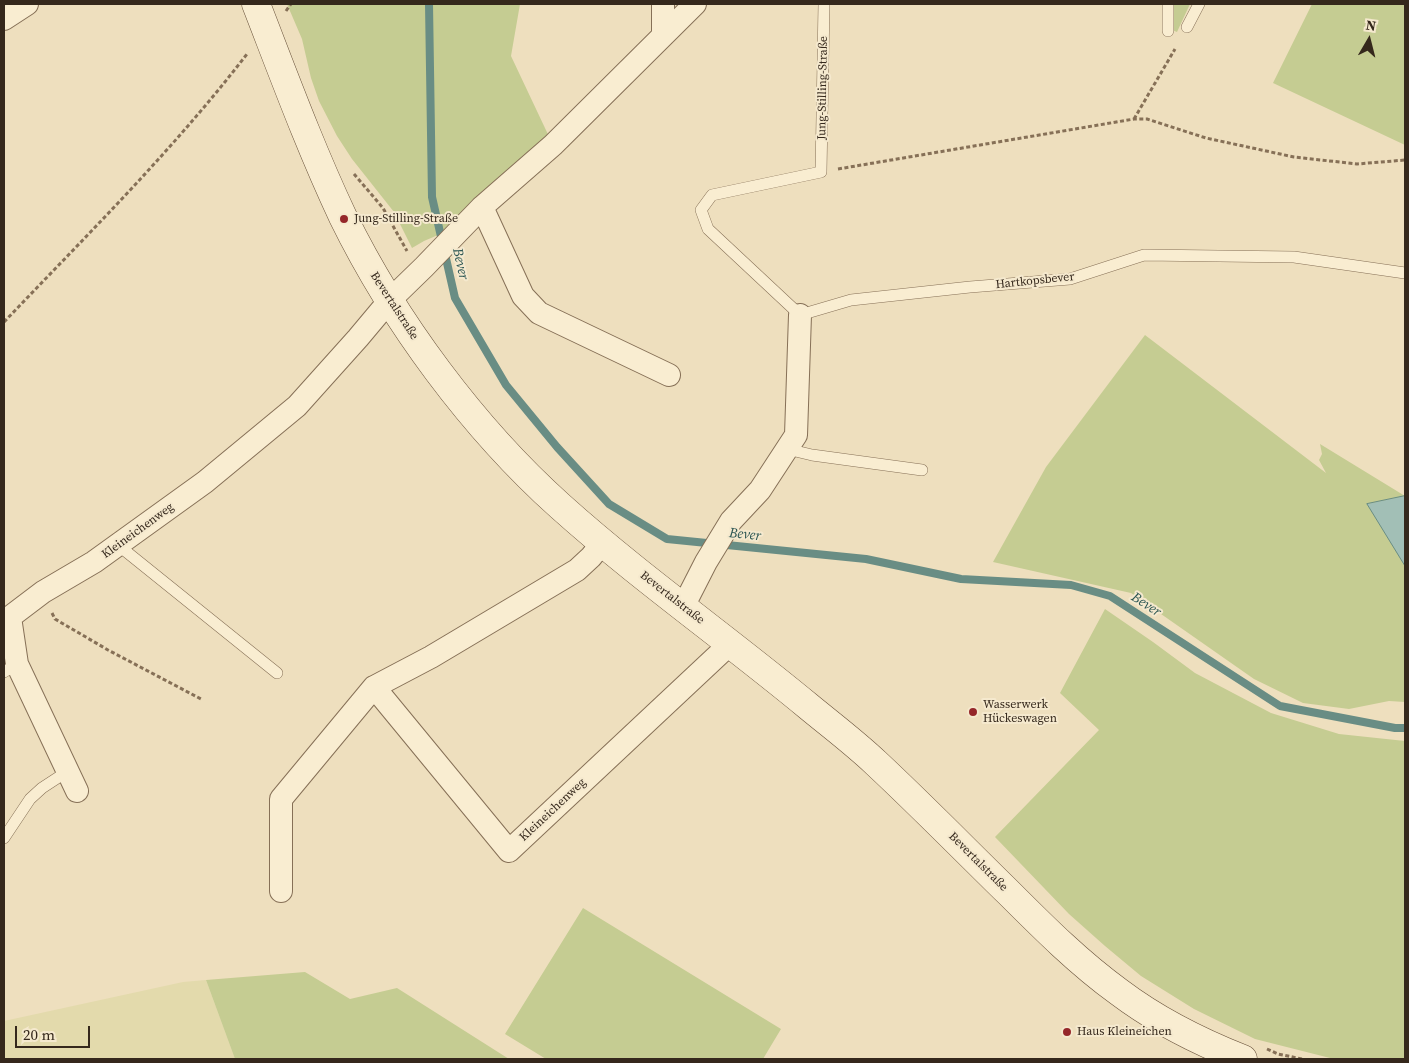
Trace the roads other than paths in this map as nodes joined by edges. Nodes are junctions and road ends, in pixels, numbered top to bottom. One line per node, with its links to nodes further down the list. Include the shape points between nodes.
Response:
1 (27, 4): 8 (street)
2 (256, 4): 14 (street, Bevertalstraße, via 291,98 329,186)
3 (663, 4): 11 (street)
4 (695, 4): 11 (street)
5 (824, 4): 15 (lane, Jung-Stilling-Straße, via 821,172 712,195 701,210 708,229)
6 (1168, 4): 10 (lane)
7 (1199, 4): 9 (lane)
8 (4, 19)
9 (1187, 27)
10 (1168, 31)
11 (663, 35): 12 (street, via 553,145)
12 (482, 206): 14 (street); 16 (street, via 522,296 539,313)
13 (1405, 273): 15 (lane, Hartkopsbever, via 1294,257 1144,255 1070,280 851,300)
14 (389, 301): 19 (street, Bevertalstraße, via 422,349 493,438 559,505); 20 (street, Kleineichenweg, via 297,406 205,482)
15 (800, 314): 17 (street, via 796,435)
16 (669, 375)
17 (787, 449): 18 (lane); 21 (street, via 760,490 731,521 706,562)
18 (922, 470)
19 (604, 542): 21 (street, Bevertalstraße); 26 (street, via 577,570)
20 (118, 545): 22 (street, Kleineichenweg); 25 (lane)
21 (684, 608): 23 (street, Bevertalstraße)
22 (7, 618): 24 (street, Kleineichenweg)
23 (730, 643): 26 (street, Kleineichenweg, via 509,851); 30 (street, Bevertalstraße, via 874,761 1046,930 1118,992 1171,1025)
24 (10, 668): 27 (street, Kleineichenweg)
25 (277, 673)
26 (374, 687): 29 (street, via 281,800)
27 (72, 781): 28 (lane, via 42,788 30,799)
28 (4, 838)
29 (281, 891)
30 (1252, 1053)

